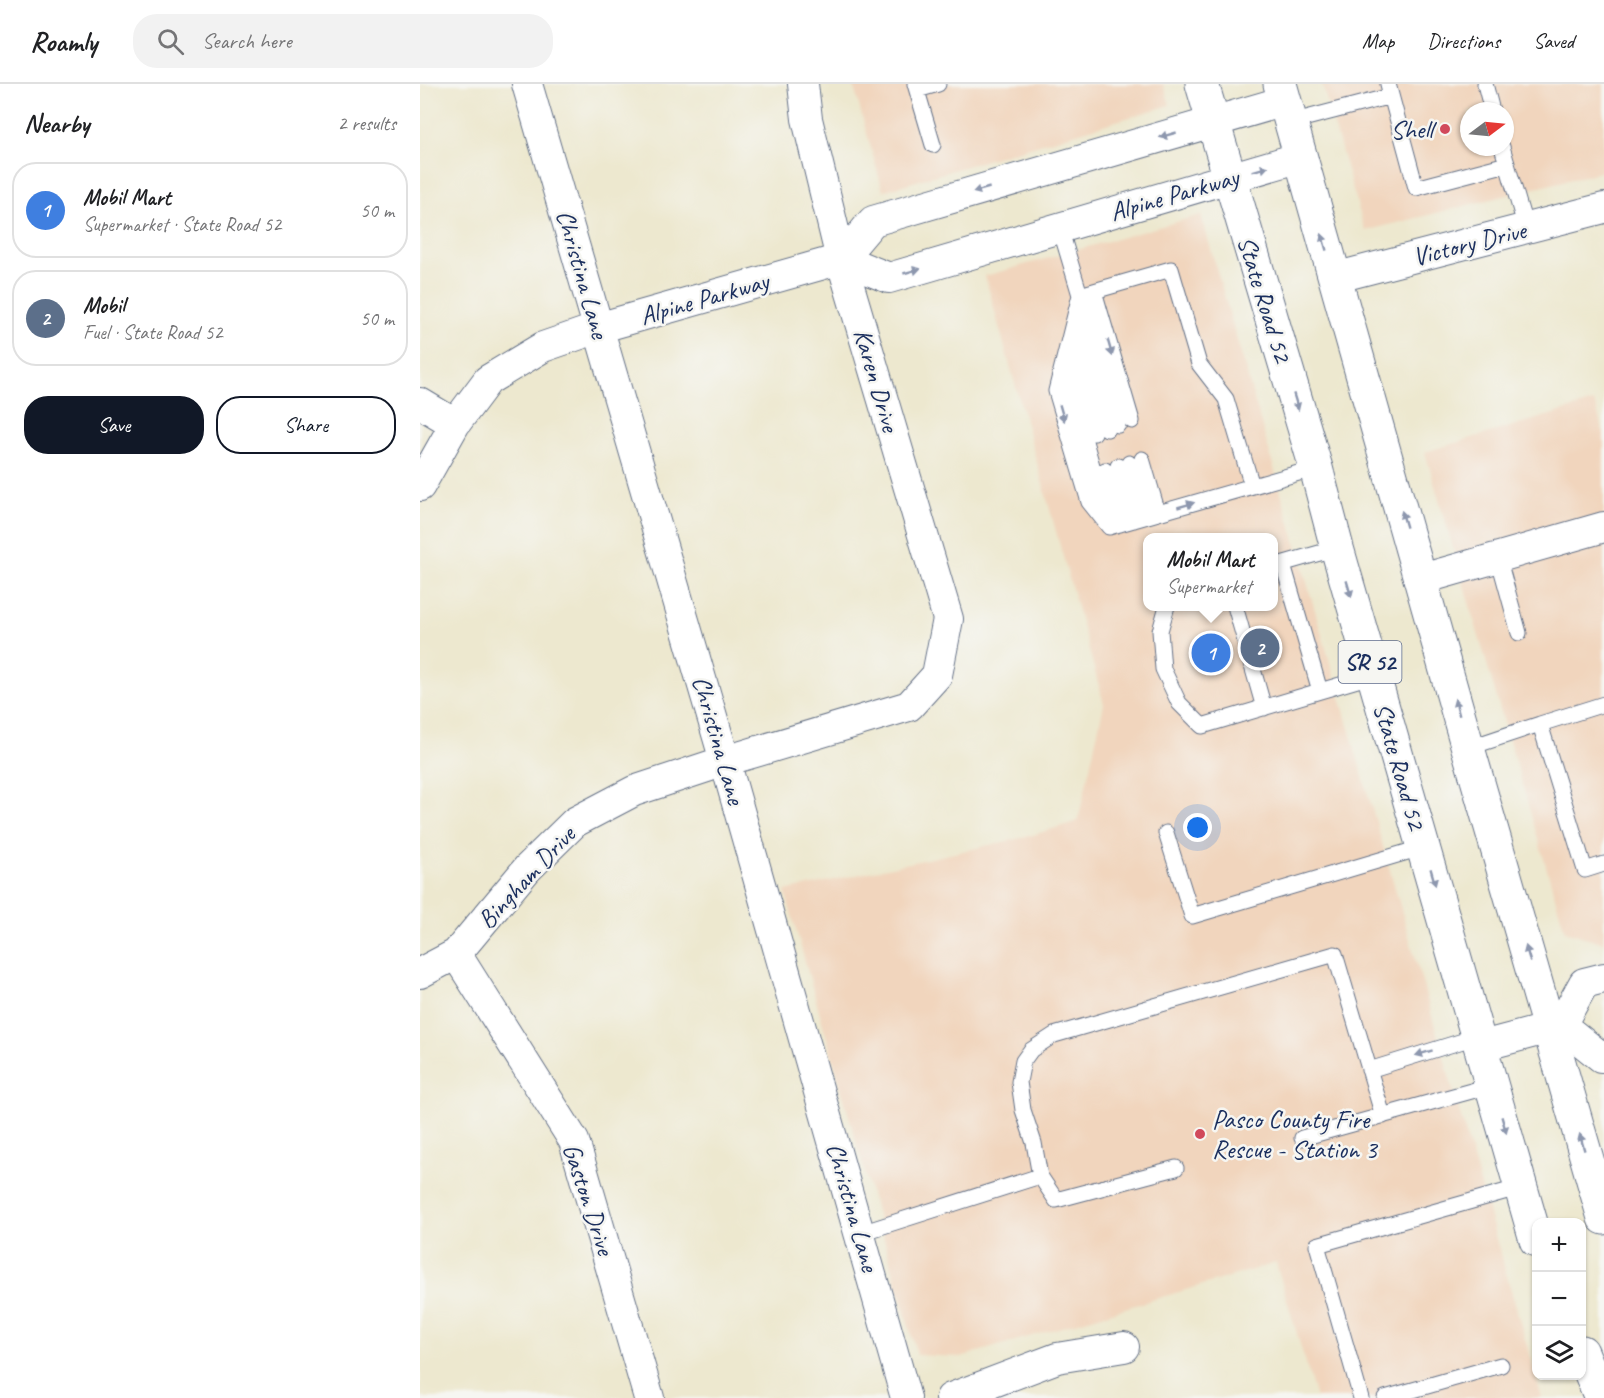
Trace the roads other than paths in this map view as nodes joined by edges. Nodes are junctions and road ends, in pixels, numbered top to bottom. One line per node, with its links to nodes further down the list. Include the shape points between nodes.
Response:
1 (527, 84): 23 (street, Christina Lane)
2 (803, 84): 19 (street, Karen Drive, via 807,119)
3 (938, 84): 6 (lane)
4 (1202, 84): 10 (main road, State Road 52 / SR 52)
5 (1485, 84): 9 (lane)
6 (916, 87): 11 (lane)
7 (1390, 90): 8 (lane); 14 (lane, via 1416,188)
8 (1285, 102): 10 (street); 13 (main road, SR 52)
9 (1490, 102)
10 (1212, 122): 15 (main road, State Road 52 / SR 52); 19 (street, one-way to 19, via 873,221)
11 (933, 145)
12 (1505, 156): 14 (lane)
13 (1301, 157): 15 (street, Alpine Parkway, one-way to 13); 20 (main road, SR 52, one-way to 13)
14 (1507, 164): 18 (lane)
15 (1229, 178): 17 (street, Alpine Parkway); 28 (main road, State Road 52 / SR 52, one-way to 28)
16 (1604, 208): 18 (street, Victory Drive)
17 (1060, 228): 19 (street, Alpine Parkway, one-way to 17, via 889,278); 21 (lane)
18 (1526, 228): 20 (street, Victory Drive)
19 (841, 259): 23 (street, Alpine Parkway); 40 (street, Karen Drive, via 948,619)
20 (1334, 278): 36 (main road, SR 52, one-way to 20)
21 (1087, 293): 22 (lane); 27 (lane, one-way to 27); 30 (lane, via 1171,269 1199,364 1226,399)
22 (1075, 316): 24 (lane); 27 (lane)
23 (598, 328): 26 (street, Alpine Parkway, via 543,347 488,380); 47 (street, Christina Lane)
24 (1068, 344): 27 (lane); 31 (lane, one-way to 31, via 1056,391 1089,502)
25 (420, 403): 26 (street)
26 (455, 424): 29 (street, Alpine Parkway)
27 (1113, 427)
28 (1316, 468): 30 (lane); 33 (main road, State Road 52 / SR 52)
29 (420, 486)
30 (1252, 486): 31 (lane, one-way to 30)
31 (1133, 520): 31 (lane, via 1123,464)
32 (1604, 527): 34 (street)
33 (1337, 548): 35 (lane); 41 (main road, State Road 52 / SR 52, one-way to 41)
34 (1498, 557): 36 (street); 39 (lane)
35 (1279, 565): 42 (lane)
36 (1422, 579): 46 (main road, SR 52, one-way to 36)
37 (1166, 611): 44 (lane, via 1161,631 1163,669 1179,702 1202,726)
38 (1236, 611): 44 (lane)
39 (1519, 633)
40 (937, 675): 47 (street, Bingham Drive, via 909,706)
41 (1374, 675): 42 (lane); 49 (main road, State Road 52 / SR 52)
42 (1320, 691): 44 (lane)
43 (1604, 704): 45 (lane)
44 (1264, 708)
45 (1540, 724): 46 (lane); 50 (lane, via 1585,870)
46 (1468, 748): 54 (main road, SR 52, one-way to 46)
47 (725, 761): 51 (street, Bingham Drive, via 634,791 575,822 527,869); 66 (street, Christina Lane)
48 (1166, 833): 49 (lane, via 1192,916)
49 (1424, 847): 55 (main road, State Road 52 / SR 52, one-way to 55)
50 (1604, 864)
51 (456, 954): 52 (street, Bingham Drive); 71 (street, Gaston Drive, via 574,1141)
52 (420, 973)
53 (1604, 978): 54 (street, via 1584,983)
54 (1555, 1027): 55 (street); 56 (street); 64 (main road, SR 52, one-way to 54)
55 (1480, 1041): 57 (lane, one-way to 57); 58 (main road, State Road 52 / SR 52)
56 (1604, 1056)
57 (1369, 1070): 59 (lane); 62 (lane, via 1335,954 1054,1035 1031,1050 1023,1061 1019,1082)
58 (1493, 1085): 59 (lane); 63 (main road, State Road 52 / SR 52, one-way to 63)
59 (1383, 1116): 60 (lane)
60 (1302, 1138)
61 (1176, 1168): 62 (lane, via 1056,1200)
62 (1040, 1176): 66 (lane)
63 (1521, 1187): 65 (main road, State Road 52 / SR 52); 74 (lane, via 1317,1245)
64 (1604, 1218)
65 (1532, 1226)
66 (861, 1233): 72 (street, Christina Lane)
67 (1124, 1347): 73 (street, via 1057,1358)
68 (1586, 1364): 77 (main road)
69 (1501, 1365): 75 (lane)
70 (1576, 1380): 76 (main road)
71 (649, 1398)
72 (906, 1398)
73 (951, 1398)
74 (1361, 1398)
75 (1385, 1398)
76 (1581, 1398)
77 (1601, 1398)

